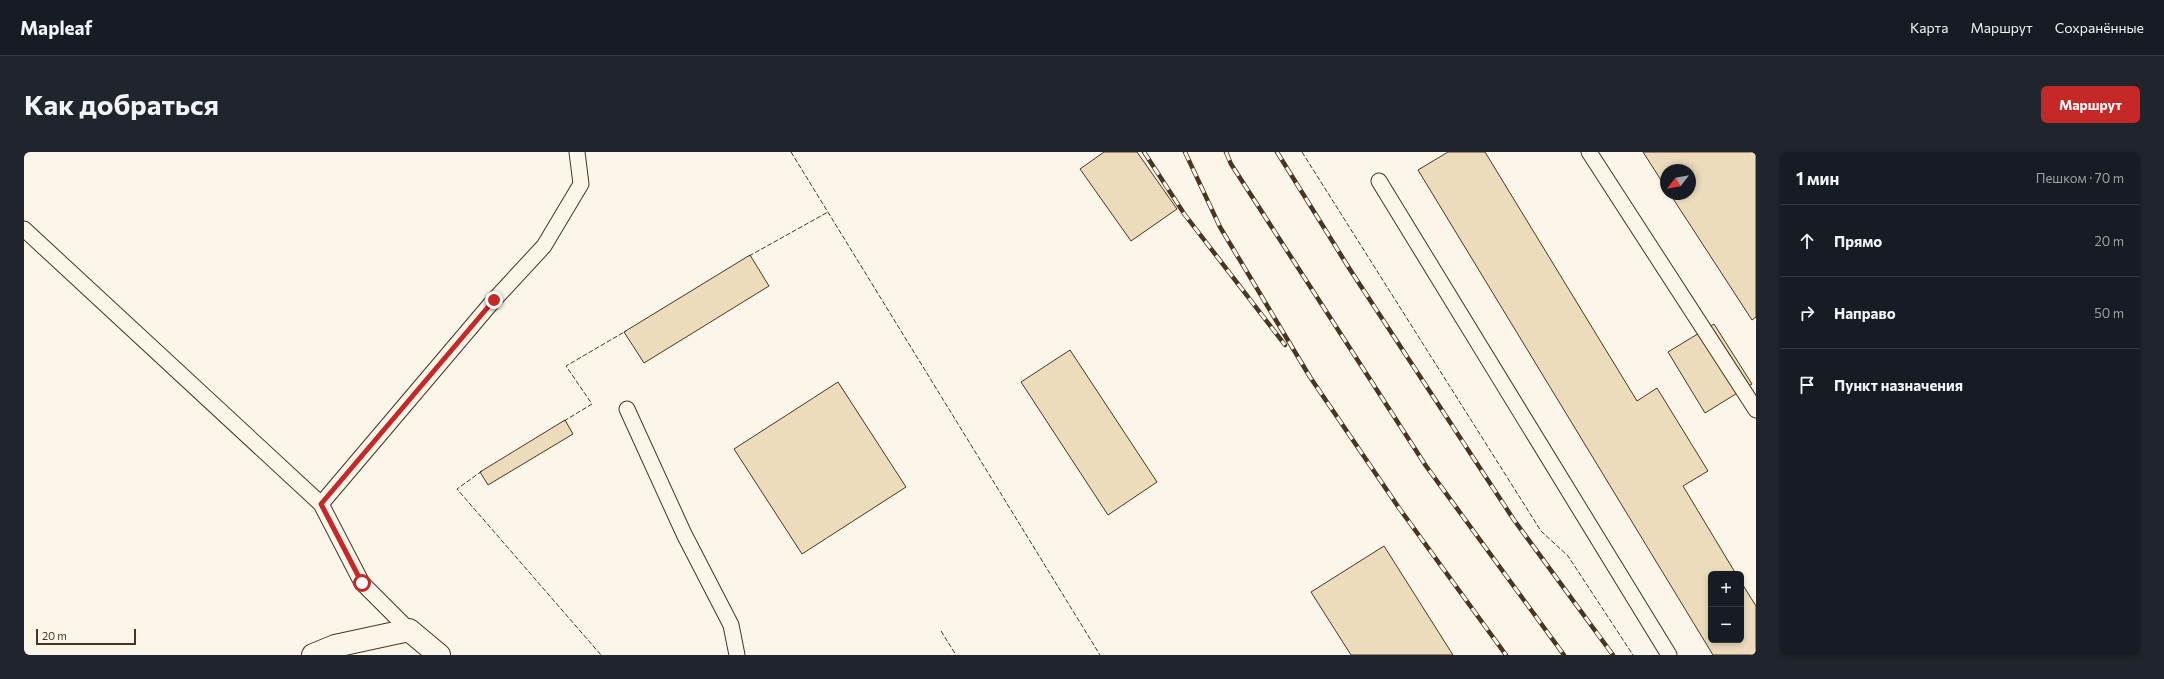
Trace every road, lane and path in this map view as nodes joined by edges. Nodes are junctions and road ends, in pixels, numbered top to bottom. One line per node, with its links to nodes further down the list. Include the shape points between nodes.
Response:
1 (1589, 152): 6 (lane)
2 (577, 154): 7 (lane, via 581,184 544,246 494,300)
3 (1379, 181): 12 (lane)
4 (24, 229): 7 (lane)
5 (627, 409): 11 (lane, via 684,534 731,625)
6 (1756, 410)
7 (321, 504): 8 (lane, via 362,583)
8 (409, 630): 9 (street, via 335,646); 10 (street)
9 (313, 655)
10 (439, 655)
11 (737, 655)
12 (1669, 655)

